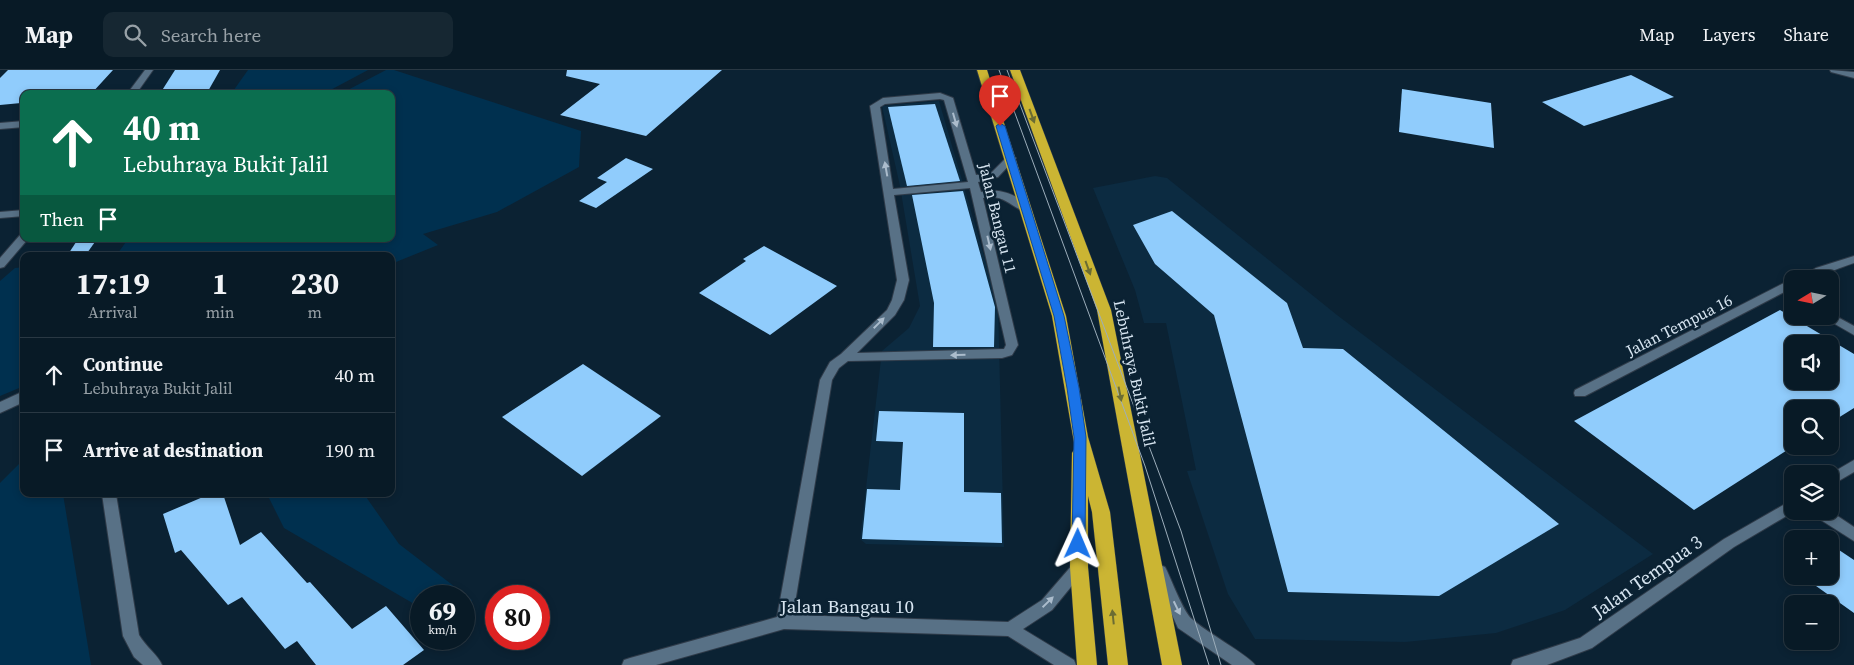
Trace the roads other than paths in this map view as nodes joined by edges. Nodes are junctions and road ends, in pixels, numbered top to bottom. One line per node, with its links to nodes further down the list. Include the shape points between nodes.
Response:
1 (149, 70): 6 (street)
2 (982, 70): 9 (highway)
3 (1015, 70): 35 (highway, Lebuhraya Bukit Jalil, one-way to 35, via 1104,310)
4 (1834, 70): 5 (street)
5 (1854, 75)
6 (134, 90)
7 (20, 124): 8 (street)
8 (0, 126)
9 (1011, 158): 10 (street, via 998,174 980,179); 12 (highway)
10 (974, 186): 11 (street); 11 (street, Jalan Bangau 11, one-way to 10, via 875,106 882,101 940,96 948,98); 12 (street, via 1006,194); 25 (street, Jalan Bangau 11, one-way to 25, via 1012,345 1008,352)
11 (890, 192): 25 (street, Jalan Bangau 11, one-way to 11, via 891,312 898,300 903,280)
12 (1026, 209): 29 (highway, via 1059,316)
13 (20, 213): 14 (street)
14 (4, 215): 15 (street)
15 (0, 224)
16 (20, 242): 18 (street)
17 (1854, 259): 19 (street)
18 (0, 265)
19 (1820, 270)
20 (1784, 289): 21 (street, Jalan Tempua 16)
21 (1780, 291): 22 (street); 26 (street, Jalan Tempua 16)
22 (1784, 293)
23 (1839, 323): 24 (street)
24 (1854, 331)
25 (845, 357): 38 (street, via 834,365 826,380)
26 (1580, 394)
27 (20, 398): 28 (street)
28 (0, 408)
29 (1080, 437): 37 (highway); 44 (highway, one-way to 29, via 1102,512)
30 (1854, 465): 31 (street)
31 (1839, 476)
32 (109, 497): 40 (street, via 131,636 140,652)
33 (1784, 511): 47 (street, Jalan Tempua 3, via 1729,543 1586,643)
34 (1832, 520): 36 (street)
35 (1146, 531): 45 (highway, Lebuhraya Bukit Jalil); 46 (street, one-way to 46, via 1184,623)
36 (1854, 535)
37 (1079, 567): 39 (street, one-way to 37, via 1047,605); 43 (highway)
38 (784, 622): 39 (street, Jalan Bangau 10); 41 (street, Jalan Bangau 10)
39 (1010, 629): 42 (street)
40 (154, 665)
41 (630, 665)
42 (1068, 665)
43 (1087, 665)
44 (1118, 665)
45 (1172, 665)
46 (1247, 665)
47 (1520, 665)

